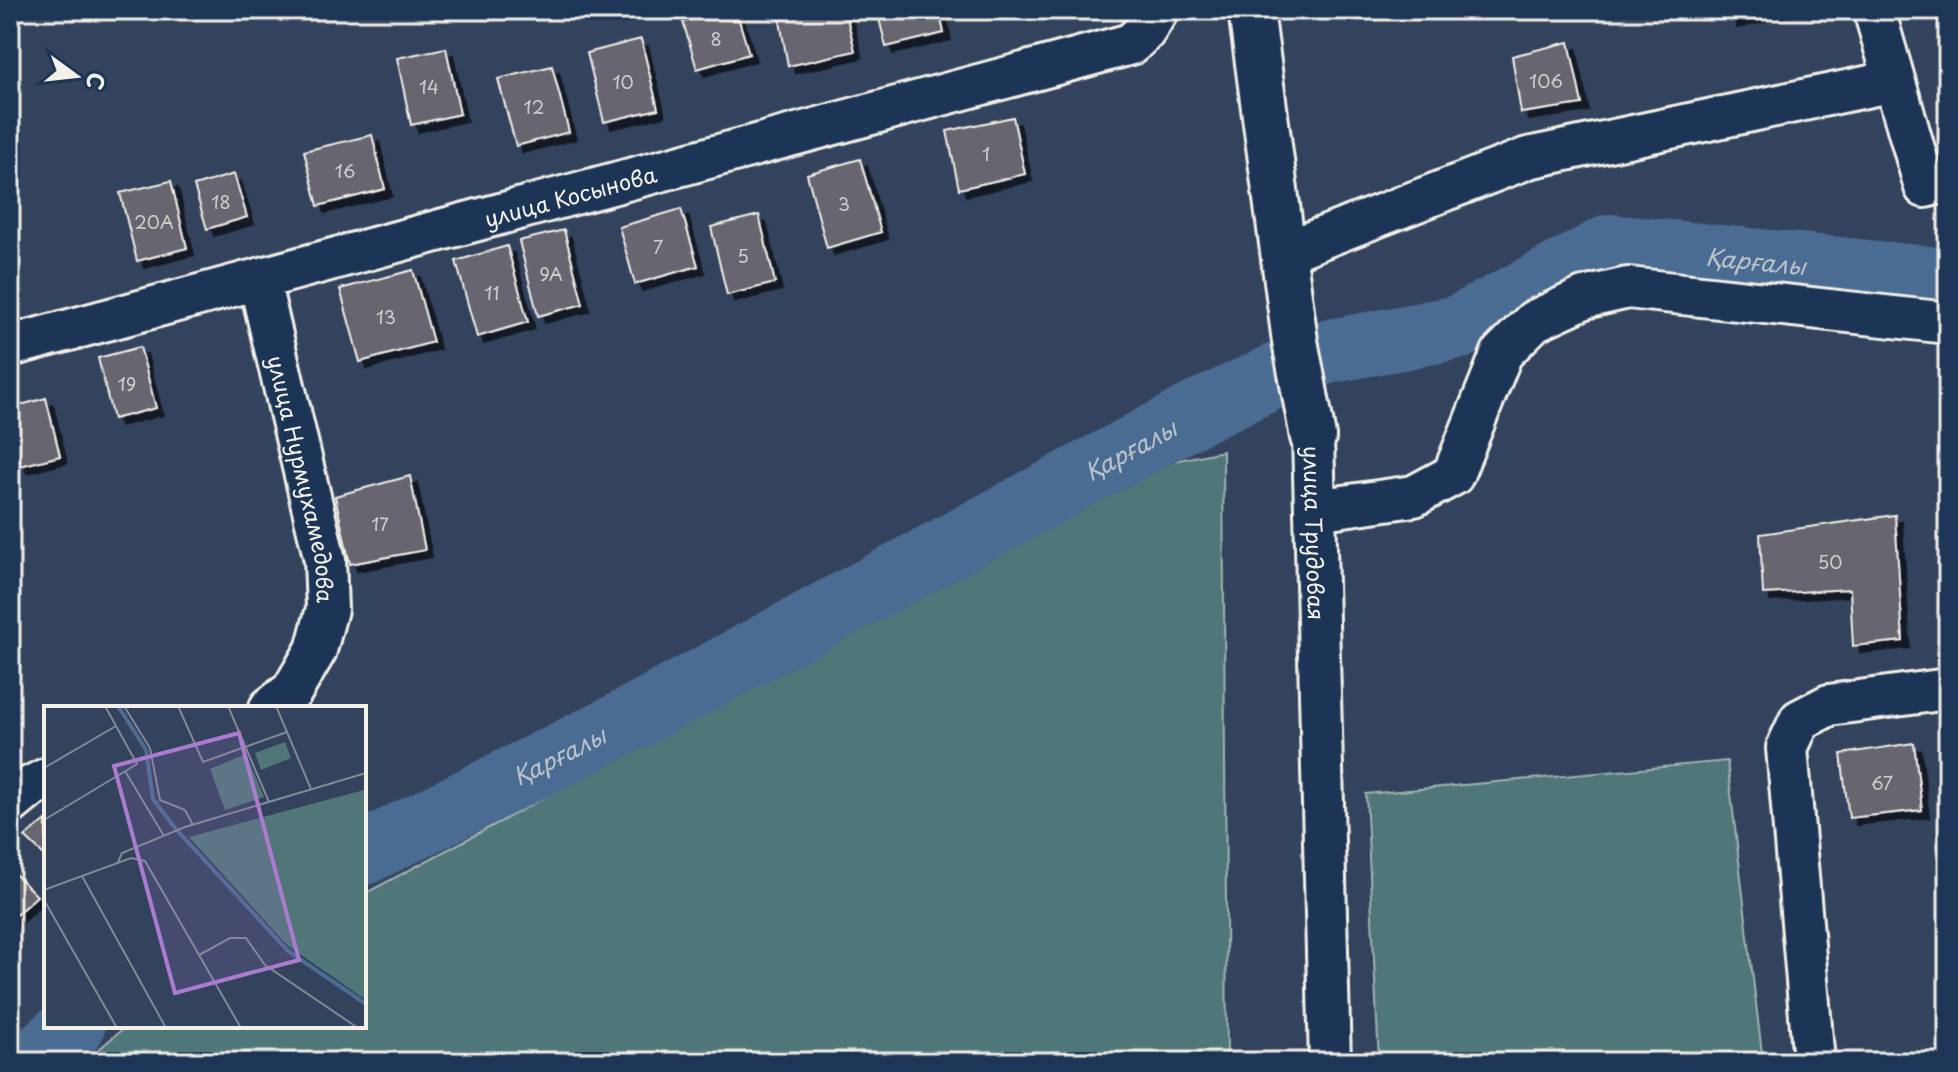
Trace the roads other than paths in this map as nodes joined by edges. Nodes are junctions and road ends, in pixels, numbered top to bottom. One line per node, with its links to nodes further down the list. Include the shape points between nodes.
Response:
1 (1158, 10): 7 (street, улица Косынова, via 1131,44)
2 (1251, 10): 6 (street, улица Трудовая)
3 (1874, 10): 4 (street)
4 (1894, 81): 5 (street); 6 (street, via 1528,158)
5 (1937, 184)
6 (1283, 253): 10 (street, улица Трудовая)
7 (259, 280): 9 (street, улица Косынова); 13 (street, улица Нурмухамедова, via 325,560 327,609 316,650 292,691)
8 (1948, 323): 11 (street, via 1628,288 1584,298 1534,321 1502,353 1453,475 1414,496)
9 (10, 346)
10 (1313, 437): 11 (street, улица Трудовая)
11 (1315, 510): 16 (street, улица Трудовая)
12 (1948, 689): 17 (street, via 1829,705 1800,720 1787,748)
13 (273, 706)
14 (44, 780): 15 (street)
15 (10, 804)
16 (1330, 1062)
17 (1814, 1062)

